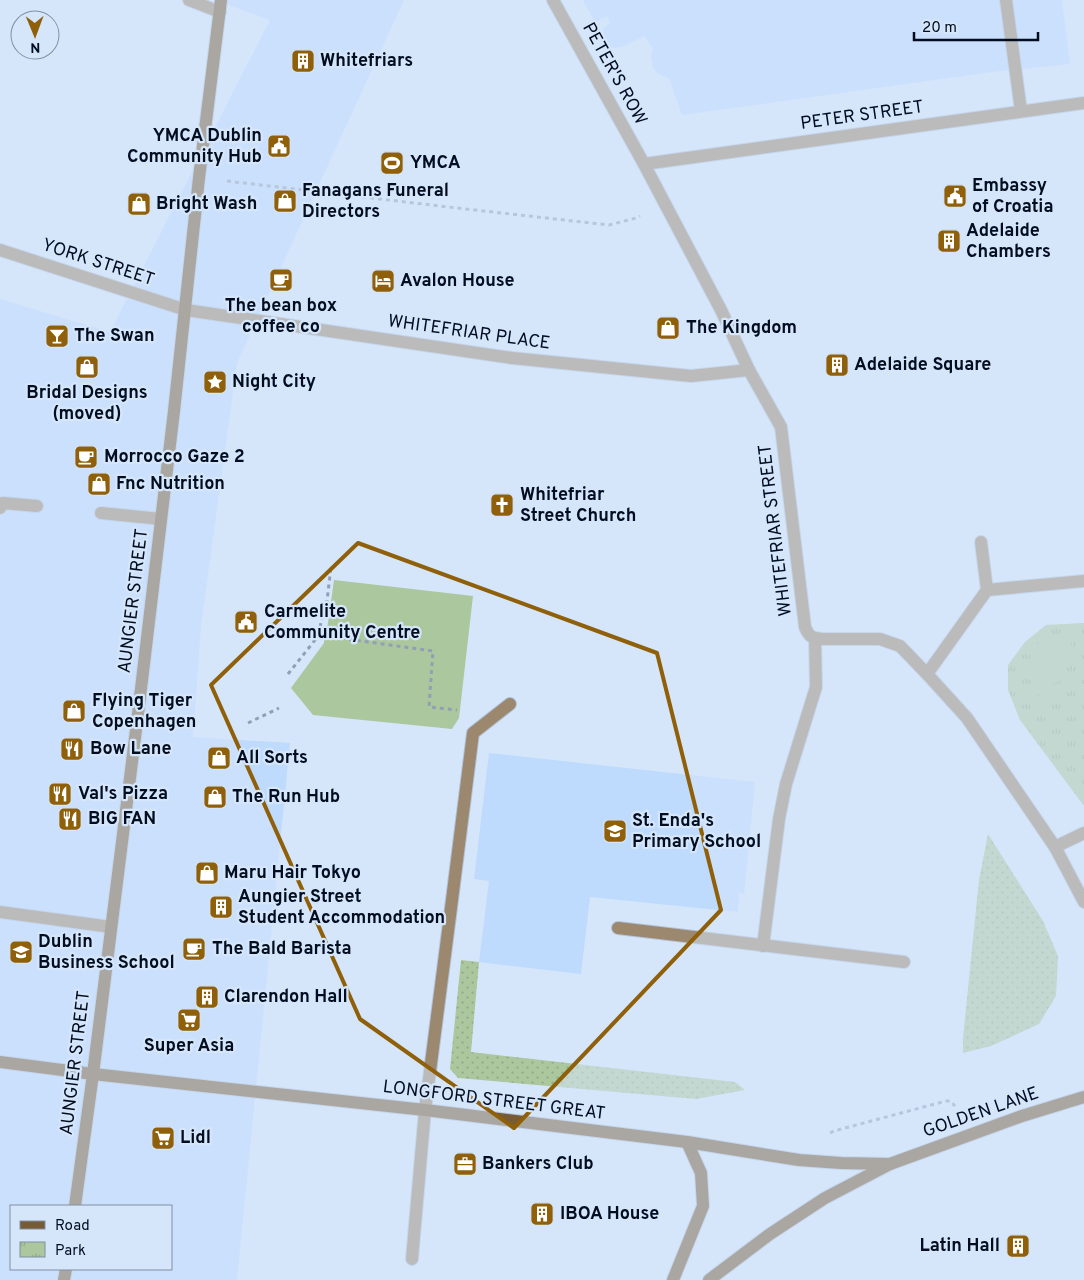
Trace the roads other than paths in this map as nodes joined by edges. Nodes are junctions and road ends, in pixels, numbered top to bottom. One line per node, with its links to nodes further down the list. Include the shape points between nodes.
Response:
1 (189, 0): 4 (street)
2 (553, 0): 7 (street, PETER'S ROW)
3 (1006, 0): 6 (street)
4 (220, 6): 9 (street, AUNGIER STREET)
5 (1084, 103): 6 (street, PETER STREET)
6 (1021, 111): 7 (street, PETER STREET)
7 (644, 164): 10 (street, WHITEFRIAR STREET)
8 (0, 250): 9 (street, YORK STREET)
9 (186, 310): 10 (street, WHITEFRIAR PLACE, via 512,358 691,376); 14 (street, AUNGIER STREET)
10 (749, 370): 18 (street, WHITEFRIAR STREET, via 781,427 805,628)
11 (37, 506): 12 (street, via 3,503)
12 (0, 508)
13 (101, 513): 14 (street)
14 (161, 519): 25 (street, AUNGIER STREET)
15 (981, 542): 17 (street)
16 (1084, 581): 17 (street)
17 (987, 590): 19 (street)
18 (815, 638): 19 (street, via 880,638 900,646); 27 (street, via 816,687 786,784)
19 (927, 674): 22 (street, via 967,718)
20 (510, 704): 32 (street, via 473,733)
21 (1084, 833): 22 (street)
22 (1055, 847): 23 (street)
23 (1084, 902)
24 (0, 912): 25 (street)
25 (111, 927): 30 (street, AUNGIER STREET)
26 (618, 928): 27 (street)
27 (763, 946): 28 (street)
28 (904, 962)
29 (0, 1062): 30 (street, LONGFORD STREET GREAT)
30 (93, 1074): 32 (street, LONGFORD STREET GREAT); 35 (street, AUNGIER STREET)
31 (1084, 1098): 34 (street, GOLDEN LANE, via 1022,1116)
32 (425, 1110): 33 (street, LONGFORD STREET GREAT); 36 (street)
33 (687, 1142): 34 (street, LONGFORD STREET GREAT, via 800,1160); 37 (street, via 701,1173 703,1206)
34 (890, 1164): 38 (street, via 825,1198)
35 (75, 1205)
36 (412, 1259)
37 (673, 1280)
38 (709, 1280)

